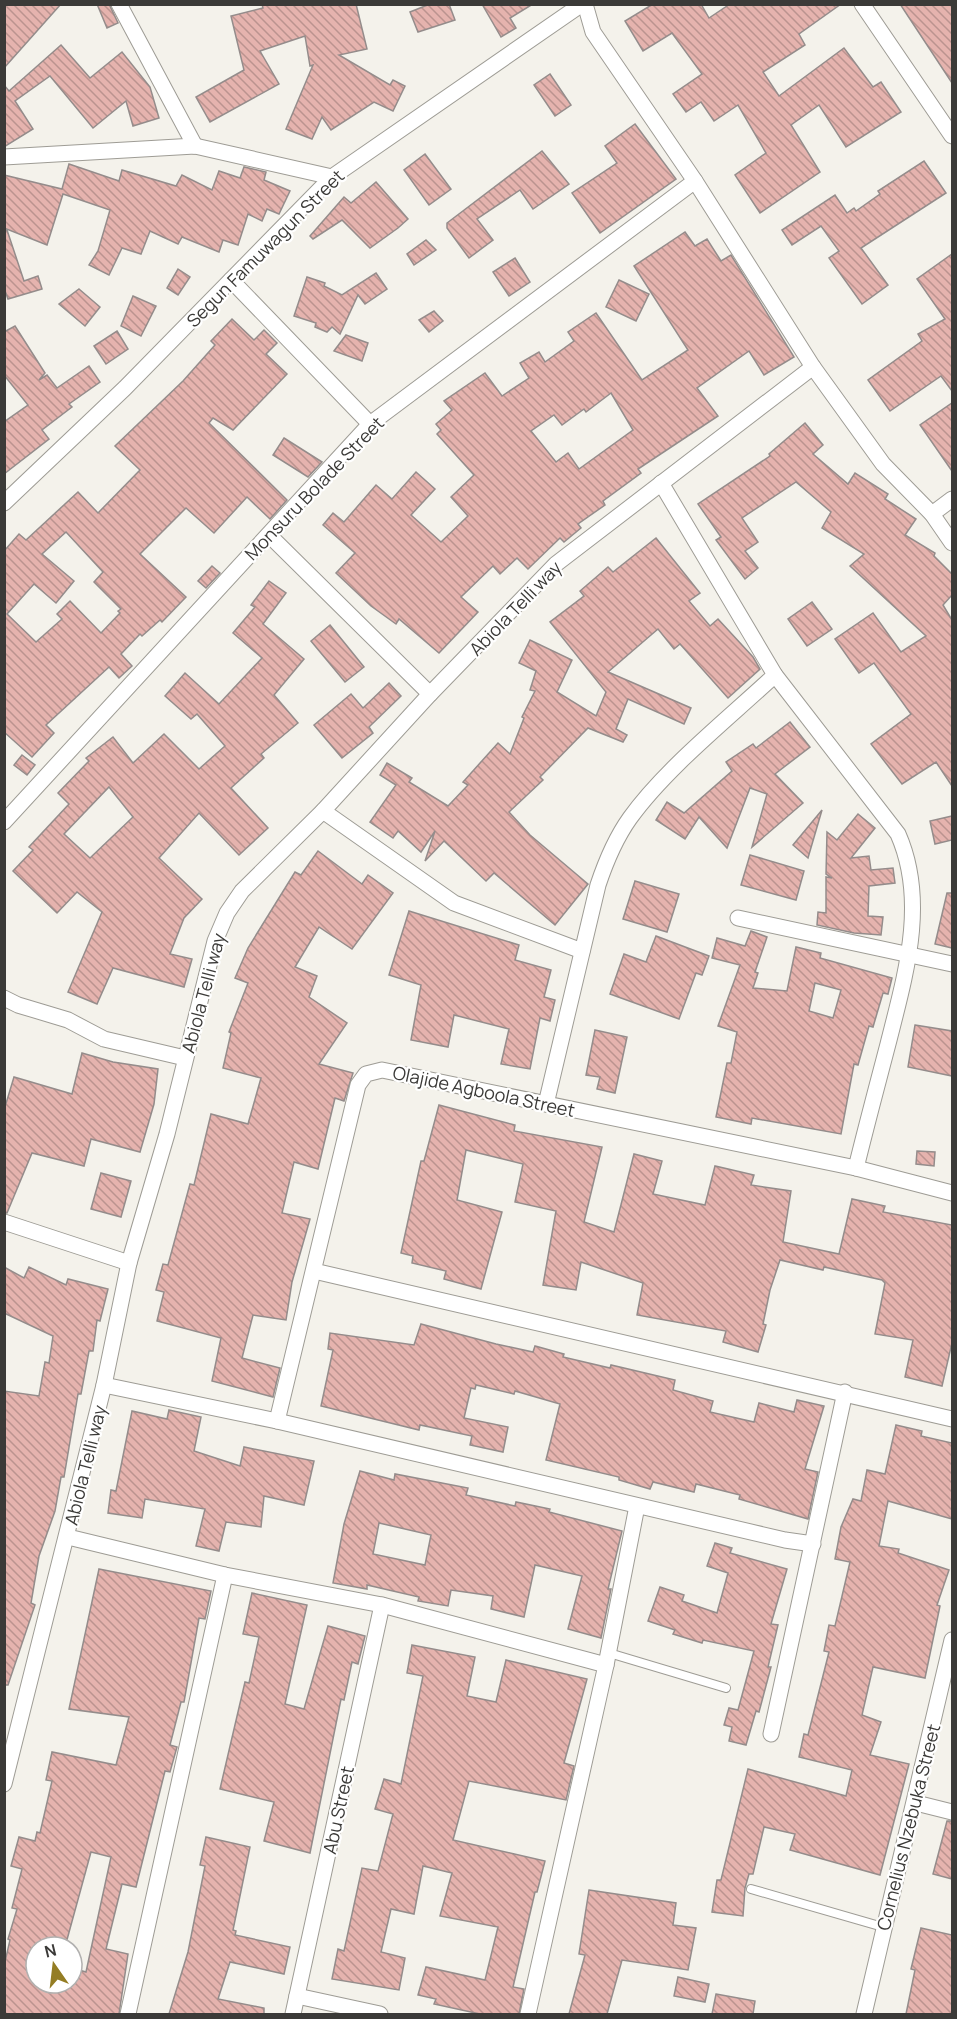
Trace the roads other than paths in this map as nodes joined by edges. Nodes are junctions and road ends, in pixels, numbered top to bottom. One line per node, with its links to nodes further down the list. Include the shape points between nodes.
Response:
1 (119, 4): 6 (street)
2 (584, 4): 8 (street, Segun Famuwagun Street); 9 (street, via 593,32)
3 (862, 4): 4 (street)
4 (947, 116): 5 (street)
5 (952, 136)
6 (195, 146): 7 (street); 8 (street)
7 (4, 157)
8 (332, 177): 10 (street, Segun Famuwagun Street)
9 (695, 181): 11 (street); 12 (street, Monsuru Bolade Street)
10 (231, 280): 12 (street); 15 (street, Segun Famuwagun Street)
11 (813, 367): 13 (street, Abiola Telli way); 16 (street, via 883,464)
12 (370, 424): 17 (street, Monsuru Bolade Street)
13 (661, 483): 19 (street); 20 (street, Abiola Telli way, via 556,564)
14 (952, 499): 16 (street)
15 (4, 503)
16 (933, 514): 18 (street)
17 (269, 535): 20 (street); 22 (street, Monsuru Bolade Street)
18 (952, 543)
19 (775, 675): 24 (street, via 650,794 629,820 610,852 598,885); 25 (street, via 898,834 912,877)
20 (430, 694): 21 (street, Abiola Telli way)
21 (323, 811): 24 (street, via 454,903); 28 (street, Abiola Telli way, via 243,891 227,913 215,940)
22 (4, 822)
23 (738, 918): 25 (street)
24 (582, 951): 29 (street)
25 (911, 956): 26 (street); 30 (street)
26 (952, 964)
27 (4, 998): 28 (street, via 68,1020 104,1039)
28 (185, 1058): 33 (street, Abiola Telli way)
29 (546, 1104): 30 (street, Olajide Agboola Street); 34 (street, Olajide Agboola Street, via 382,1070 366,1074 358,1084)
30 (855, 1168): 31 (street, Olajide Agboola Street)
31 (952, 1193)
32 (4, 1222): 33 (street)
33 (129, 1263): 35 (street, Abiola Telli way)
34 (314, 1271): 36 (street); 38 (street, Olajide Agboola Street)
35 (104, 1385): 38 (street); 40 (street, Abiola Telli way)
36 (845, 1392): 37 (street); 41 (street)
37 (952, 1419)
38 (276, 1421): 39 (street)
39 (637, 1506): 41 (street); 45 (street)
40 (68, 1537): 42 (street); 48 (street, Abiola Telli way)
41 (813, 1544): 47 (street)
42 (225, 1575): 43 (street); 54 (street)
43 (382, 1605): 45 (street); 53 (street, Abu Street)
44 (952, 1640): 49 (street, Cornelius Nzebuka Street)
45 (608, 1659): 46 (lane); 57 (street)
46 (726, 1688)
47 (771, 1734)
48 (4, 1784)
49 (916, 1803): 50 (street); 52 (street, Cornelius Nzebuka Street)
50 (952, 1812)
51 (751, 1889): 52 (lane)
52 (883, 1927): 58 (street, Cornelius Nzebuka Street)
53 (297, 1996): 55 (street, Abu Street); 56 (street)
54 (128, 2014)
55 (293, 2014)
56 (380, 2014)
57 (528, 2014)
58 (864, 2014)

